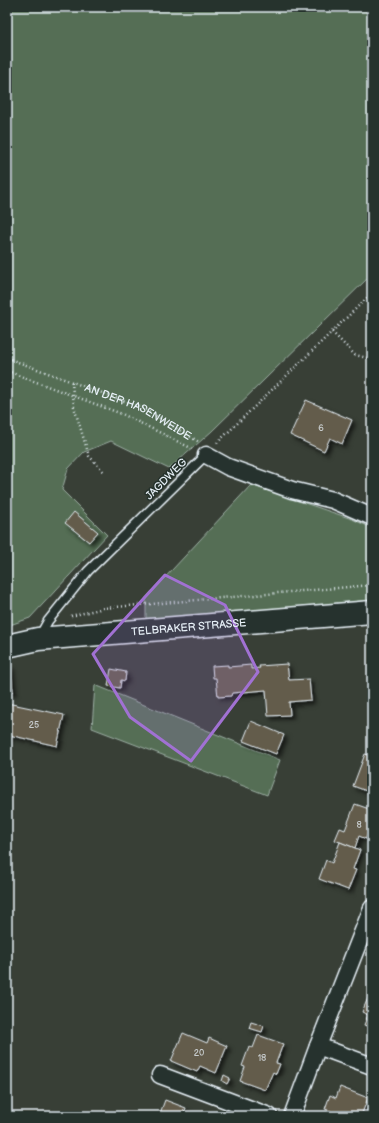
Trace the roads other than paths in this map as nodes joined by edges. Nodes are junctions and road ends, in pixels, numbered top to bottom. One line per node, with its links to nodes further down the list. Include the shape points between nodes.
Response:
1 (206, 455): 2 (street, via 228,467 292,490 332,500); 4 (lane, JAGDWEG, via 88,571)
2 (372, 517)
3 (372, 612): 4 (street, TELBRAKER STRASSE)
4 (43, 630): 5 (street, TELBRAKER STRASSE)
5 (7, 646)
6 (372, 908): 7 (street)
7 (318, 1046): 8 (street); 11 (street)
8 (372, 1066)
9 (160, 1075): 10 (street)
10 (270, 1116)
11 (292, 1116)

